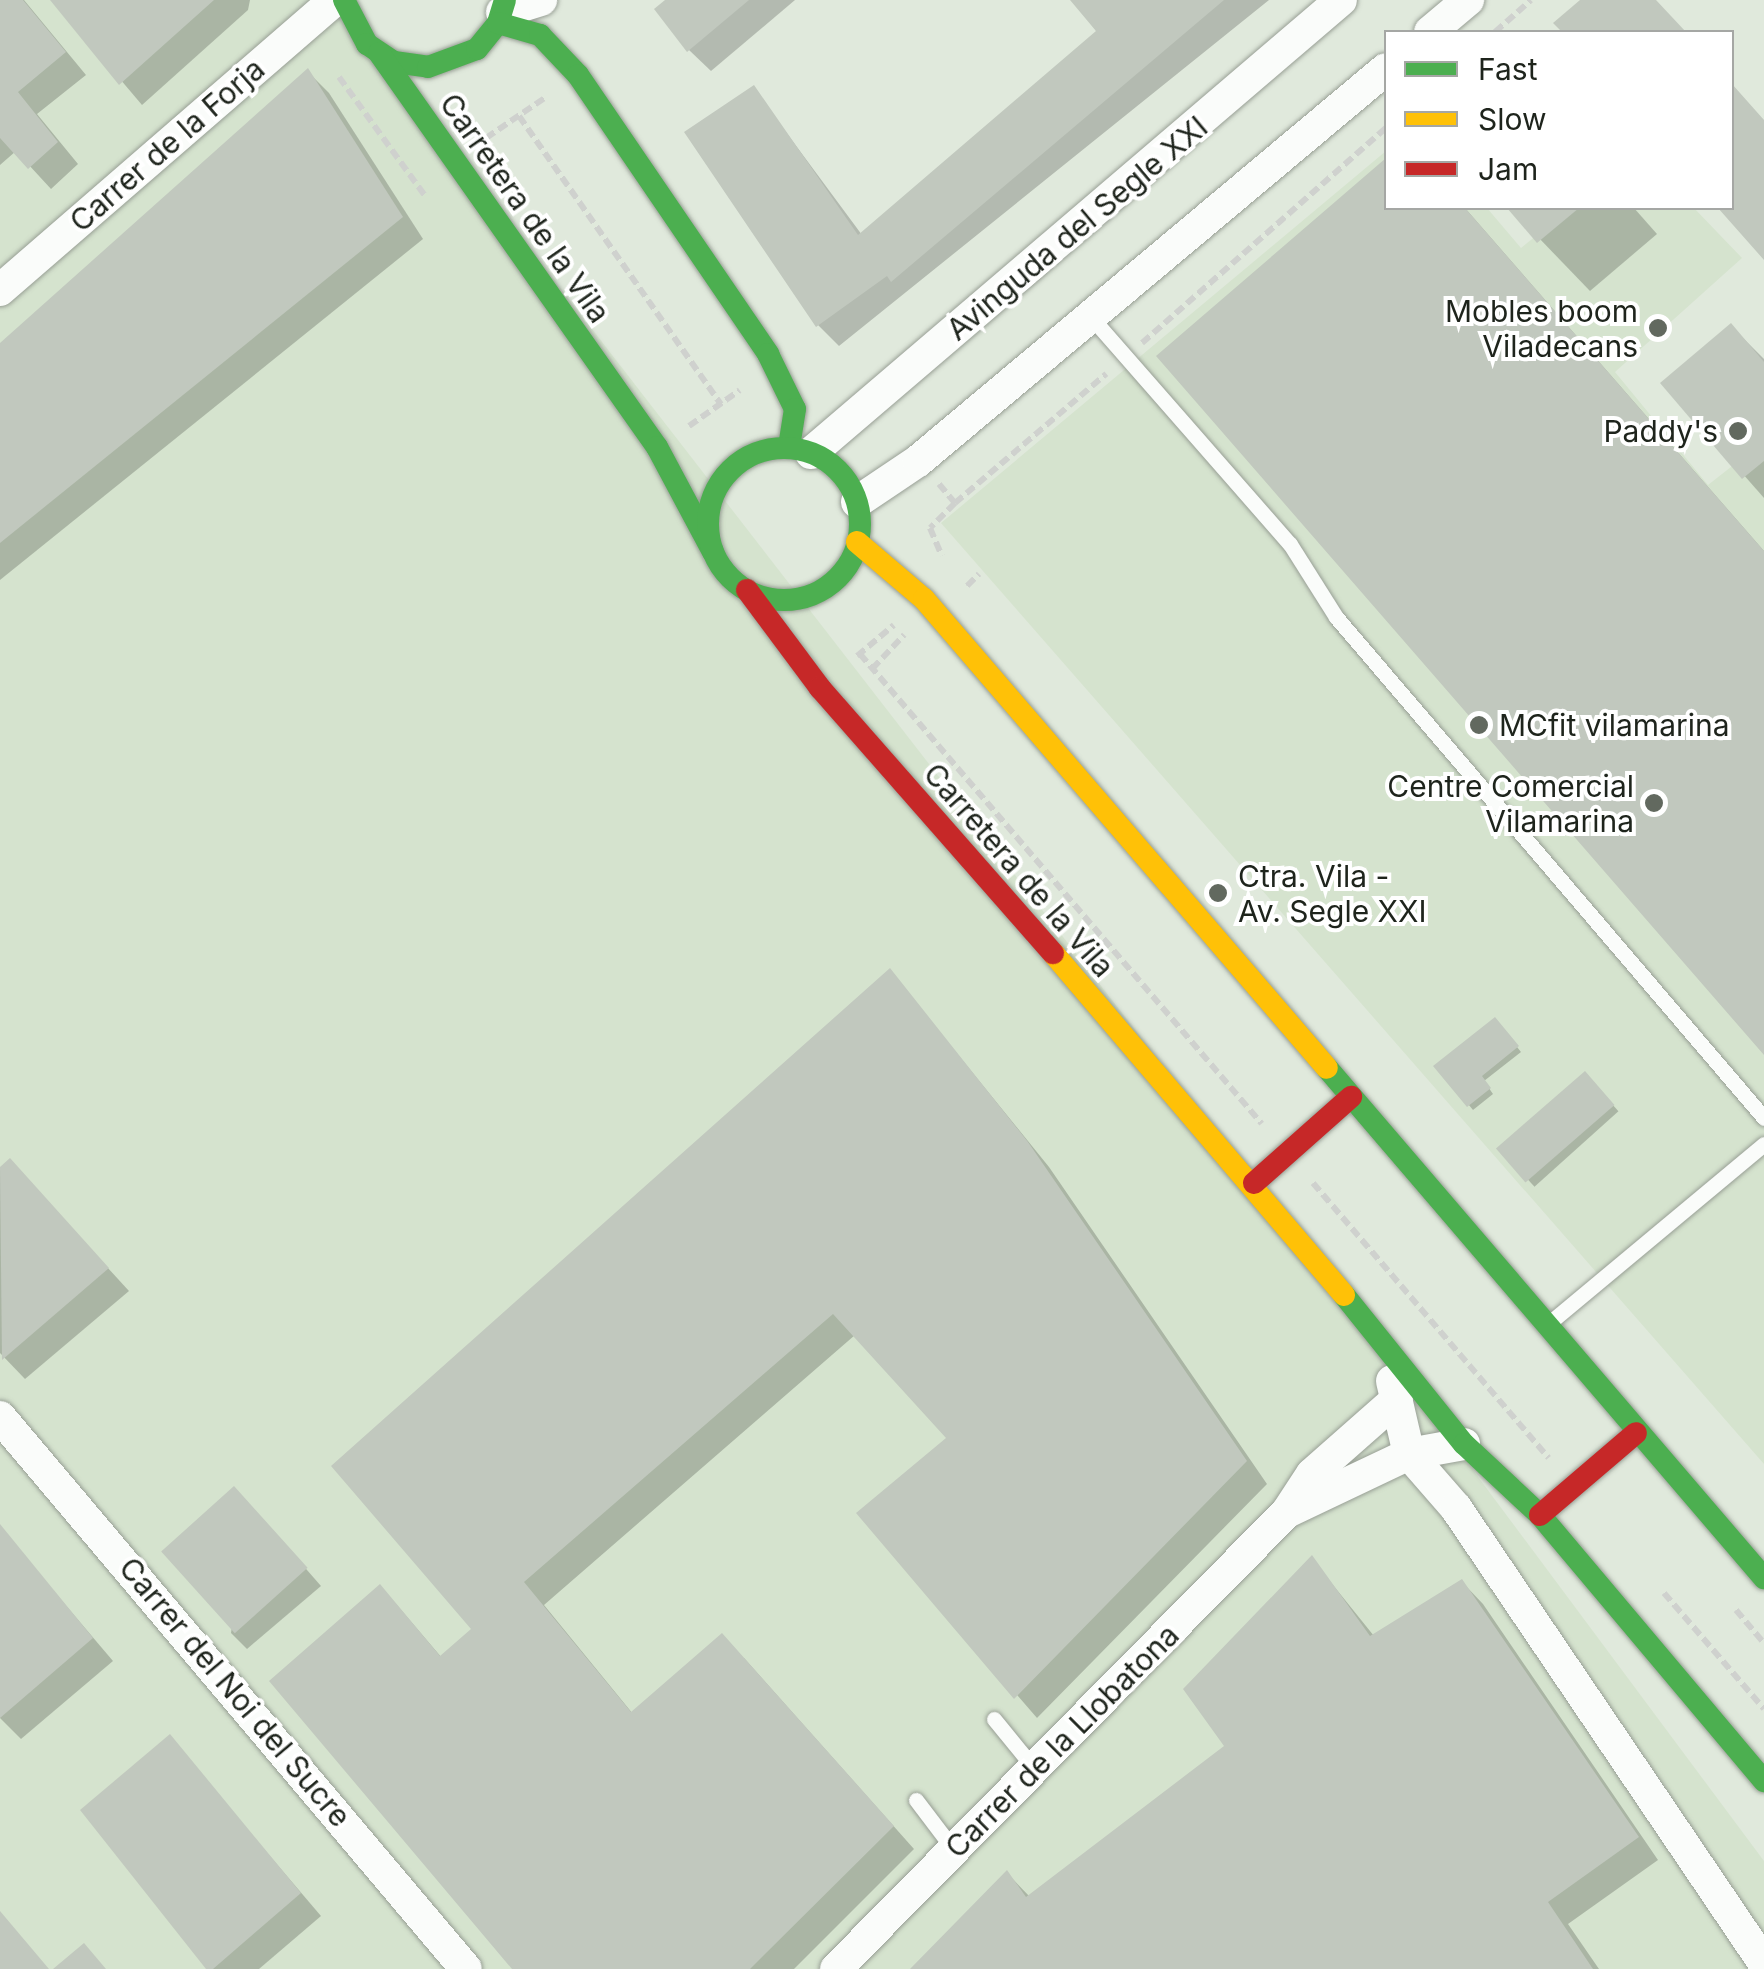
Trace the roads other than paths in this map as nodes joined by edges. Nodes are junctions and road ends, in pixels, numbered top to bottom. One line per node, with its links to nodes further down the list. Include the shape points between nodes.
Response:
1 (335, 0): 10 (street, Carrer de la Forja)
2 (344, 0): 8 (street, Carretera de la Vila, via 358,33)
3 (540, 0): 6 (street)
4 (1340, 0): 12 (street, Avinguda del Segle XXI)
5 (1468, 0): 7 (street)
6 (502, 12): 8 (street, via 476,49 446,65 411,67); 12 (street, via 540,35 578,76 768,354 795,409)
7 (1432, 30)
8 (379, 54): 15 (street, Carretera de la Vila, via 657,447)
9 (1384, 70): 11 (street)
10 (0, 290)
11 (1090, 317): 13 (street, via 918,461); 18 (lane, via 1290,544 1336,618)
12 (800, 450): 13 (street, via 840,472); 15 (street, via 747,457 716,488 708,520)
13 (857, 502): 14 (street)
14 (857, 542): 16 (street, via 842,573 814,593 780,600); 17 (street, via 924,599)
15 (713, 552): 16 (street)
16 (747, 590): 20 (street, Carretera de la Vila, via 820,688)
17 (1351, 1098): 20 (street); 21 (street)
18 (1764, 1118)
19 (1764, 1144): 21 (lane)
20 (1254, 1183): 22 (street, Carretera de la Vila)
21 (1546, 1327): 25 (street)
22 (1384, 1344): 23 (street); 26 (street, Carretera de la Vila)
23 (1397, 1399): 27 (street); 28 (street, Carrer de la Llobatona, via 1312,1474)
24 (0, 1417): 37 (street, Carrer del Noi del Sucre)
25 (1636, 1433): 29 (street); 30 (street)
26 (1464, 1444): 27 (street, Carrer de la Llobatona); 29 (street, Carretera de la Vila)
27 (1410, 1454): 28 (street, Carrer de la Llobatona); 36 (street, via 1456,1508)
28 (1287, 1512): 32 (street, Carrer de la Llobatona)
29 (1540, 1515): 33 (street, Carretera de la Vila)
30 (1764, 1578)
31 (994, 1718): 32 (lane)
32 (1034, 1768): 35 (street, Carrer de la Llobatona)
33 (1764, 1781)
34 (916, 1800): 35 (lane)
35 (954, 1850): 38 (street, Carrer de la Llobatona)
36 (1764, 1963)
37 (466, 1969)
38 (836, 1969)

